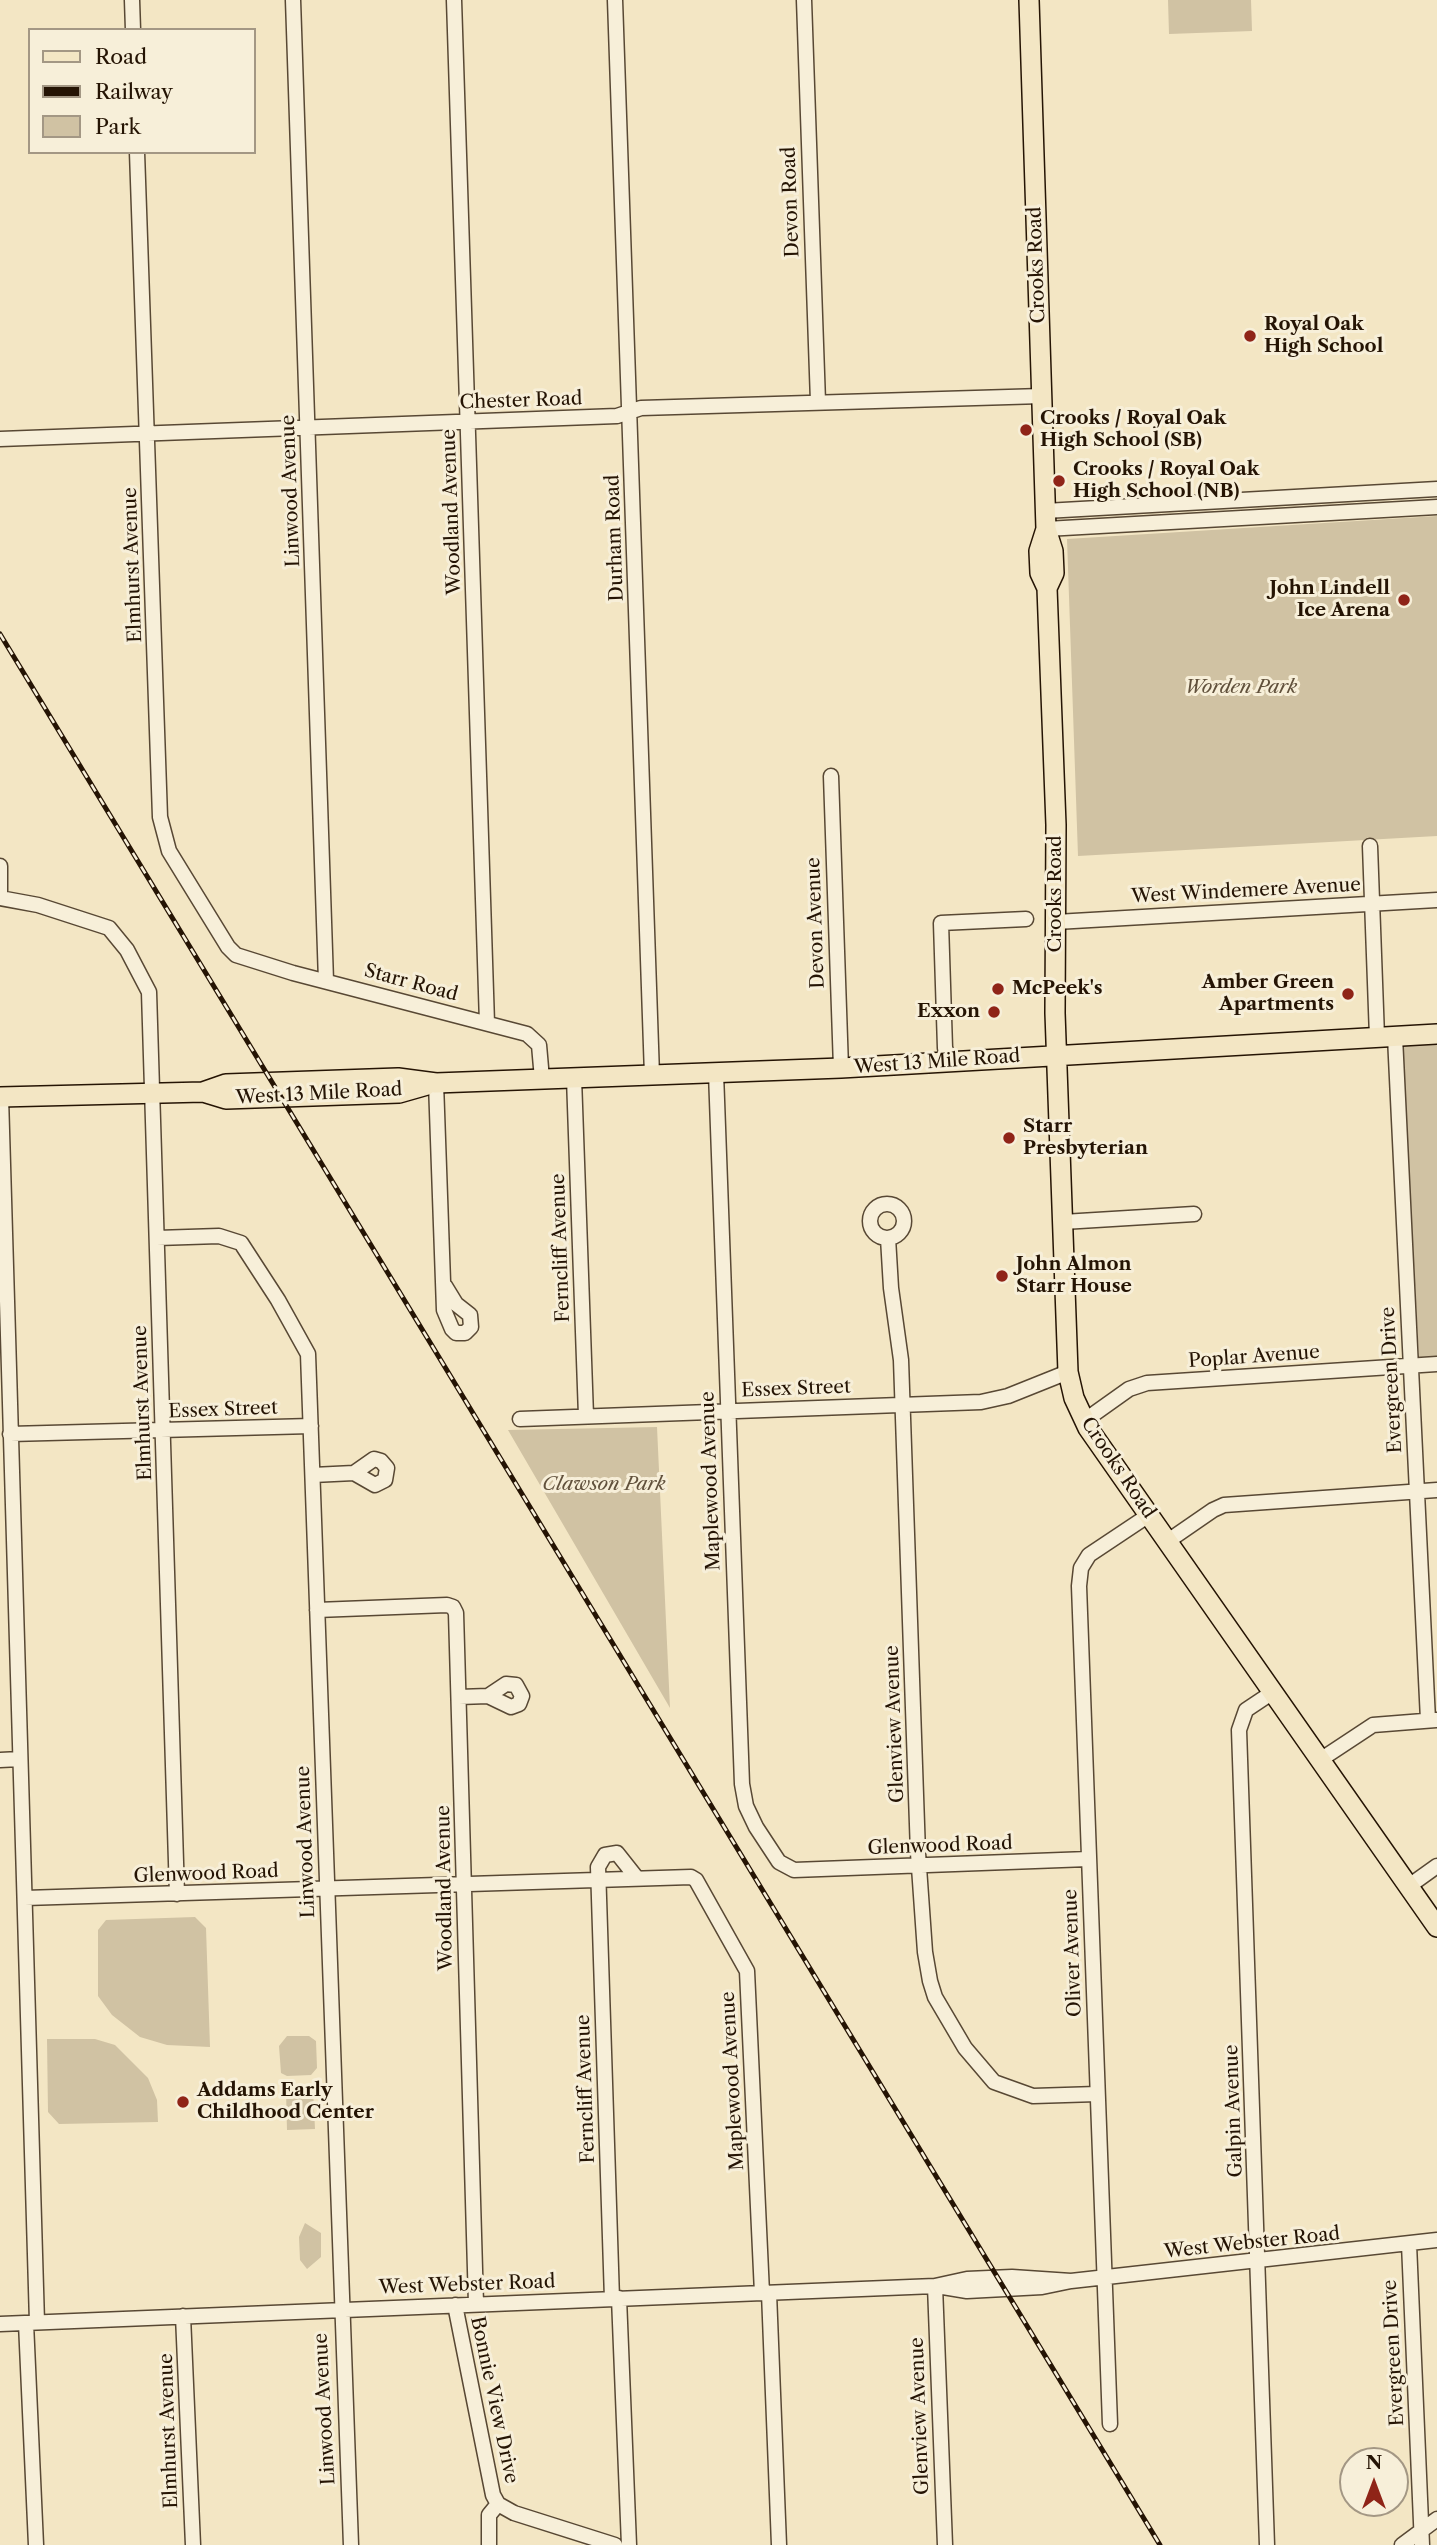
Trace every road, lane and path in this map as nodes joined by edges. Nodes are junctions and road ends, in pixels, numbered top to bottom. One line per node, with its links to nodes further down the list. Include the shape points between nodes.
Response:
1 (132, 0): 7 (street)
2 (293, 0): 13 (street, Linwood Avenue)
3 (454, 0): 12 (street, Woodland Avenue)
4 (615, 0): 11 (street, Durham Road)
5 (804, 0): 10 (street, Devon Road)
6 (1029, 0): 9 (main road, Crooks Road)
7 (133, 28)
8 (137, 154): 14 (street, Elmhurst Avenue)
9 (1042, 396): 10 (street, Chester Road); 22 (main road, Crooks Road)
10 (817, 402): 11 (street, Chester Road)
11 (630, 412): 12 (street, Chester Road); 43 (street, Durham Road)
12 (468, 422): 13 (street, Chester Road); 36 (street, Woodland Avenue)
13 (308, 427): 14 (street, Chester Road); 35 (street, Linwood Avenue)
14 (147, 433): 15 (street, Chester Road); 34 (street, Elmhurst Avenue, via 162,832 174,862)
15 (0, 439)
16 (1437, 489): 17 (street)
17 (1301, 497): 18 (street); 21 (street)
18 (1200, 503): 20 (street); 23 (street)
19 (1437, 506): 21 (street)
20 (1099, 509): 22 (street); 24 (street)
21 (1302, 514): 23 (street)
22 (1046, 520): 24 (street); 33 (main road, Crooks Road, via 1054,573 1047,588)
23 (1192, 521): 24 (street)
24 (1101, 526)
25 (831, 776): 41 (street, Devon Avenue)
26 (1370, 846): 31 (street, Evergreen Drive)
27 (0, 866): 28 (street)
28 (0, 892)
29 (0, 898): 47 (street, Elmhurst Avenue, via 104,924 121,941 149,992)
30 (1437, 900): 31 (street, West Windemere Avenue)
31 (1372, 903): 33 (street, West Windemere Avenue); 38 (street, Evergreen Drive)
32 (1026, 919): 40 (street, via 941,923 944,967 951,978)
33 (1056, 922): 39 (main road, Crooks Road)
34 (236, 955): 35 (street, Starr Road)
35 (326, 981): 36 (street, Starr Road)
36 (487, 1023): 45 (street, Starr Road, via 537,1041)
37 (1437, 1034): 38 (main road, West 13 Mile Road)
38 (1386, 1037): 39 (main road, West 13 Mile Road); 55 (street, Evergreen Drive)
39 (1057, 1054): 40 (main road, West 13 Mile Road); 50 (main road, Crooks Road)
40 (951, 1062): 41 (main road, West 13 Mile Road)
41 (841, 1068): 42 (main road, West 13 Mile Road)
42 (716, 1073): 43 (main road, West 13 Mile Road); 58 (street, Maplewood Avenue)
43 (652, 1075): 44 (main road, West 13 Mile Road)
44 (574, 1078): 45 (main road, West 13 Mile Road); 59 (street, Ferncliff Avenue)
45 (542, 1079): 46 (main road, West 13 Mile Road)
46 (436, 1083): 47 (main road, West 13 Mile Road, via 398,1093 226,1099 203,1092); 53 (street)
47 (152, 1093): 48 (main road, West 13 Mile Road); 51 (street, Elmhurst Avenue)
48 (0, 1097): 64 (street)
49 (1194, 1214): 50 (street)
50 (1063, 1222): 56 (main road, Crooks Road)
51 (157, 1238): 62 (street, Linwood Avenue, via 219,1236 233,1238 246,1249 306,1349); 63 (street, Elmhurst Avenue)
52 (888, 1238): 57 (street, Glenview Avenue)
53 (445, 1286)
54 (1437, 1364): 55 (street, Poplar Avenue)
55 (1411, 1366): 61 (street, Poplar Avenue, via 1147,1383 1129,1389); 68 (street, Evergreen Drive)
56 (1068, 1372): 57 (street, Essex Street, via 999,1399); 61 (main road, Crooks Road)
57 (902, 1405): 58 (street, Essex Street); 80 (street, Glenview Avenue)
58 (728, 1411): 59 (street, Essex Street); 82 (street, Maplewood Avenue, via 742,1784 756,1827 779,1862)
59 (586, 1416): 60 (street, Essex Street)
60 (520, 1419)
61 (1084, 1420): 69 (main road, Crooks Road)
62 (311, 1426): 63 (street, Essex Street); 66 (street, Linwood Avenue)
63 (163, 1431): 64 (street, Essex Street); 89 (street, Elmhurst Avenue)
64 (10, 1434): 76 (street)
65 (355, 1473): 66 (street)
66 (313, 1475): 71 (street, Linwood Avenue)
67 (1437, 1490): 68 (street)
68 (1417, 1492): 70 (street, via 1224,1505); 75 (street, Evergreen Drive)
69 (1149, 1515): 70 (main road, Crooks Road); 79 (street, Oliver Avenue, via 1089,1555 1080,1577)
70 (1168, 1541): 72 (main road, Crooks Road)
71 (317, 1610): 74 (street, Woodland Avenue, via 453,1607); 88 (street, Linwood Avenue)
72 (1273, 1692): 78 (main road, Crooks Road); 95 (street, Galpin Avenue, via 1246,1710 1240,1724)
73 (488, 1696): 74 (street)
74 (458, 1698): 86 (street, Woodland Avenue)
75 (1433, 1720): 78 (street, via 1373,1725)
76 (20, 1759): 77 (street); 90 (street)
77 (0, 1760)
78 (1320, 1760): 87 (main road, Crooks Road)
79 (1088, 1859): 80 (street, Glenwood Road); 92 (street, Oliver Avenue)
80 (920, 1866): 82 (street, Glenwood Road); 92 (street, Glenview Avenue, via 930,1980 935,1997 972,2058 995,2082 1021,2093)
81 (1437, 1867): 87 (street)
82 (794, 1870)
83 (636, 1877): 84 (street, Glenwood Road); 84 (street, via 614,1852 605,1855); 85 (street, Glenwood Road, via 682,1875)
84 (599, 1878): 86 (street, Glenwood Road); 99 (street, Ferncliff Avenue)
85 (696, 1881): 98 (street, Maplewood Avenue, via 747,1971)
86 (465, 1884): 88 (street, Glenwood Road); 100 (street, Woodland Avenue)
87 (1409, 1886): 91 (main road, Crooks Road)
88 (327, 1889): 89 (street, Glenwood Road); 102 (street, Linwood Avenue)
89 (177, 1894): 90 (street, Glenwood Road)
90 (24, 1898): 104 (street)
91 (1437, 1927)
92 (1097, 2094): 96 (street, Oliver Avenue)
93 (1437, 2240): 94 (street, West Webster Road)
94 (1409, 2244): 95 (street, West Webster Road); 109 (street, Evergreen Drive)
95 (1257, 2261): 96 (street, West Webster Road); 118 (street, Galpin Avenue)
96 (1104, 2279): 97 (street, West Webster Road, via 967,2291); 106 (street, Oliver Avenue)
97 (935, 2286): 98 (street, West Webster Road); 117 (street, Glenview Avenue)
98 (765, 2293): 99 (street, West Webster Road); 116 (street, Maplewood Avenue)
99 (615, 2298): 100 (street, West Webster Road); 115 (street, Ferncliff Avenue)
100 (476, 2304): 101 (street, West Webster Road)
101 (455, 2305): 102 (street, West Webster Road); 107 (street, Bonnie View Drive)
102 (340, 2310): 103 (street, West Webster Road); 112 (street, Linwood Avenue)
103 (183, 2316): 104 (street, West Webster Road); 111 (street, Elmhurst Avenue)
104 (31, 2322): 105 (street, West Webster Road); 110 (street)
105 (0, 2324)
106 (1110, 2424)
107 (498, 2504): 113 (street, via 489,2515); 114 (street, Bonnie View Drive)
108 (1437, 2519): 109 (street)
109 (1422, 2538): 119 (street)
110 (36, 2545)
111 (193, 2545)
112 (351, 2545)
113 (489, 2545)
114 (615, 2545)
115 (629, 2545)
116 (779, 2545)
117 (944, 2545)
118 (1267, 2545)
119 (1402, 2545)

